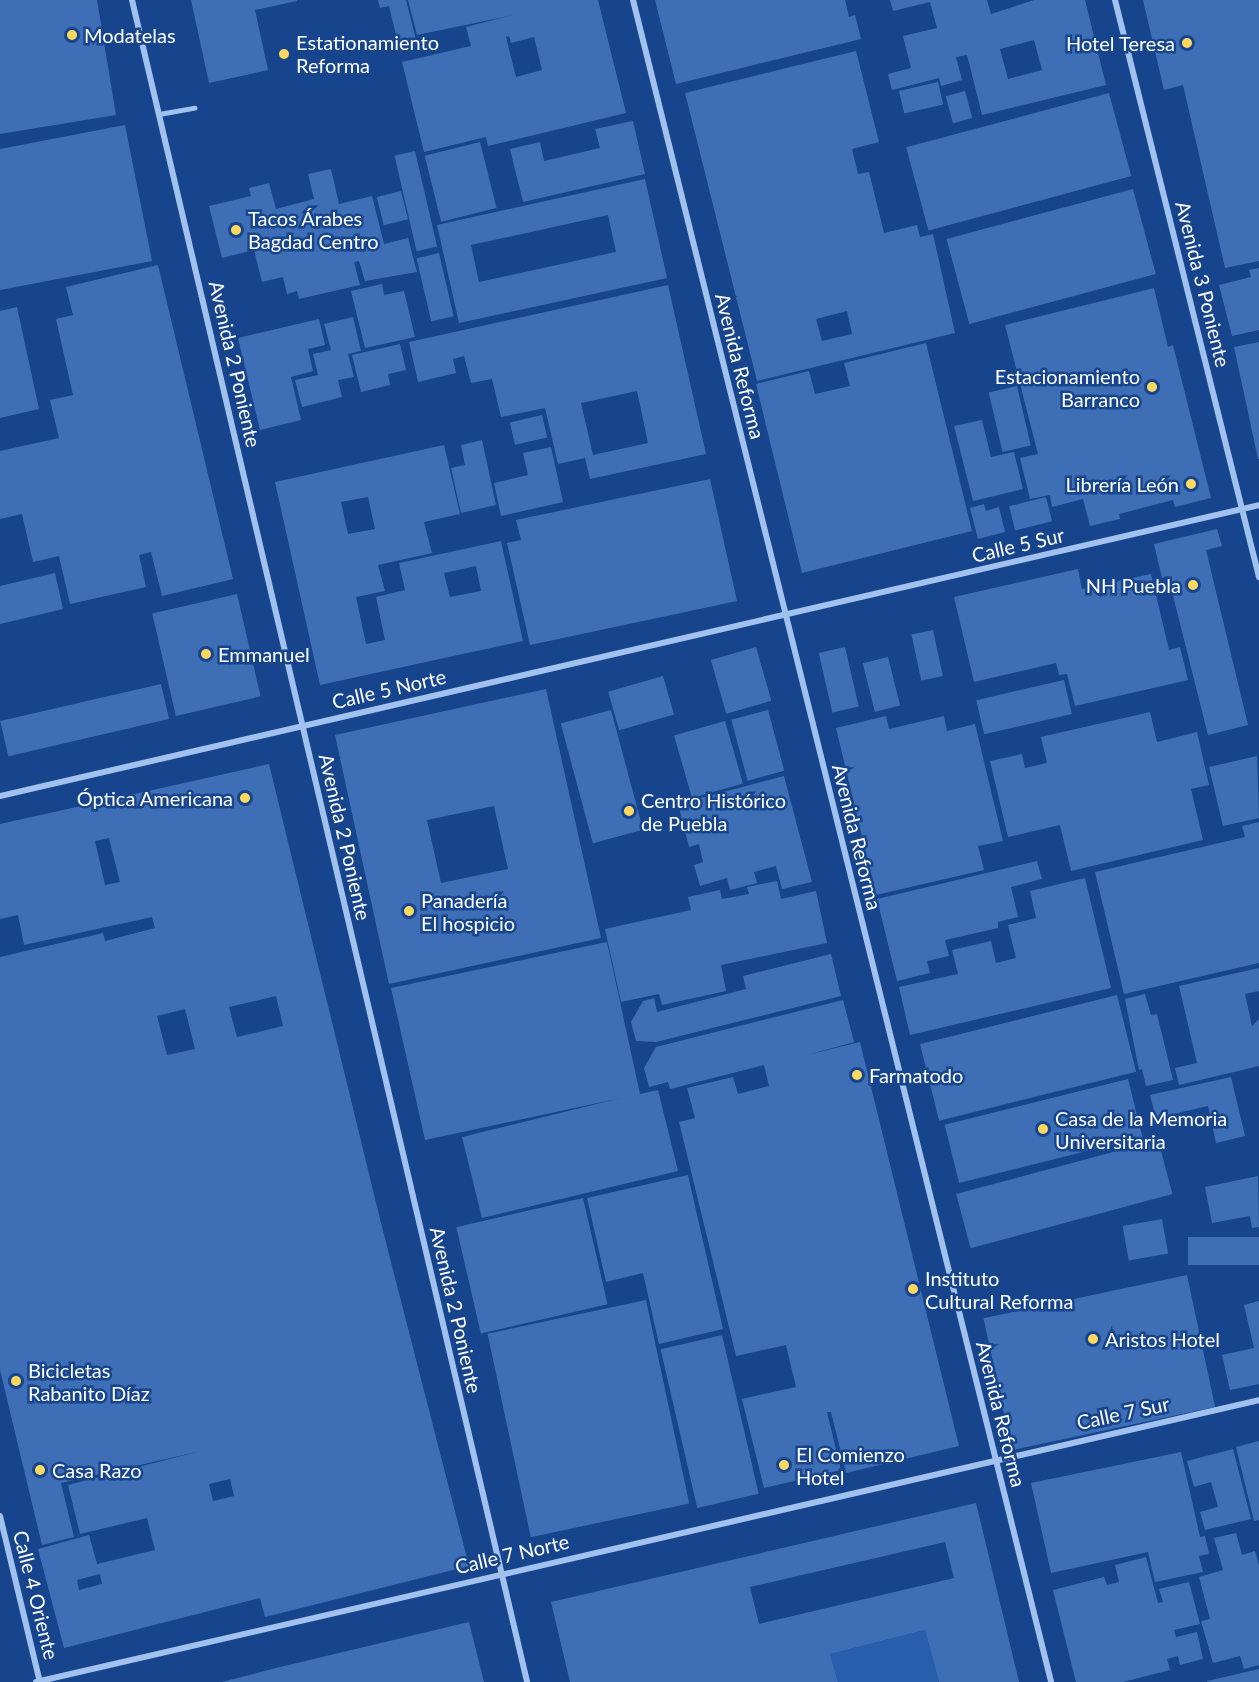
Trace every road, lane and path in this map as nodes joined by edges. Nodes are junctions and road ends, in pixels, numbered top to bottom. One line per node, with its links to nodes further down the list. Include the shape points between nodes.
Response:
1 (132, 0): 5 (street, Avenida 2 Poniente)
2 (633, 0): 9 (street, Avenida Reforma)
3 (1114, 0): 7 (street, Avenida 3 Poniente)
4 (194, 108): 5 (lane)
5 (159, 114): 10 (street, Avenida 2 Poniente)
6 (1259, 505): 7 (street, Calle 5 Sur)
7 (1242, 509): 8 (street, Avenida 3 Poniente); 9 (street, Calle 5 Sur)
8 (1259, 577)
9 (785, 617): 10 (street, Calle 5 Norte); 13 (street, Avenida Reforma)
10 (301, 726): 11 (street, Calle 5 Norte); 15 (street, Avenida 2 Poniente)
11 (0, 796)
12 (1259, 1400): 13 (street, Calle 7 Sur)
13 (995, 1458): 15 (street, Calle 7 Norte); 18 (street, Avenida Reforma)
14 (0, 1516): 16 (street, Calle 4 Oriente)
15 (502, 1573): 16 (street, Calle 7 Norte); 17 (street, Avenida 2 Poniente)
16 (39, 1682)
17 (527, 1682)
18 (1051, 1682)

